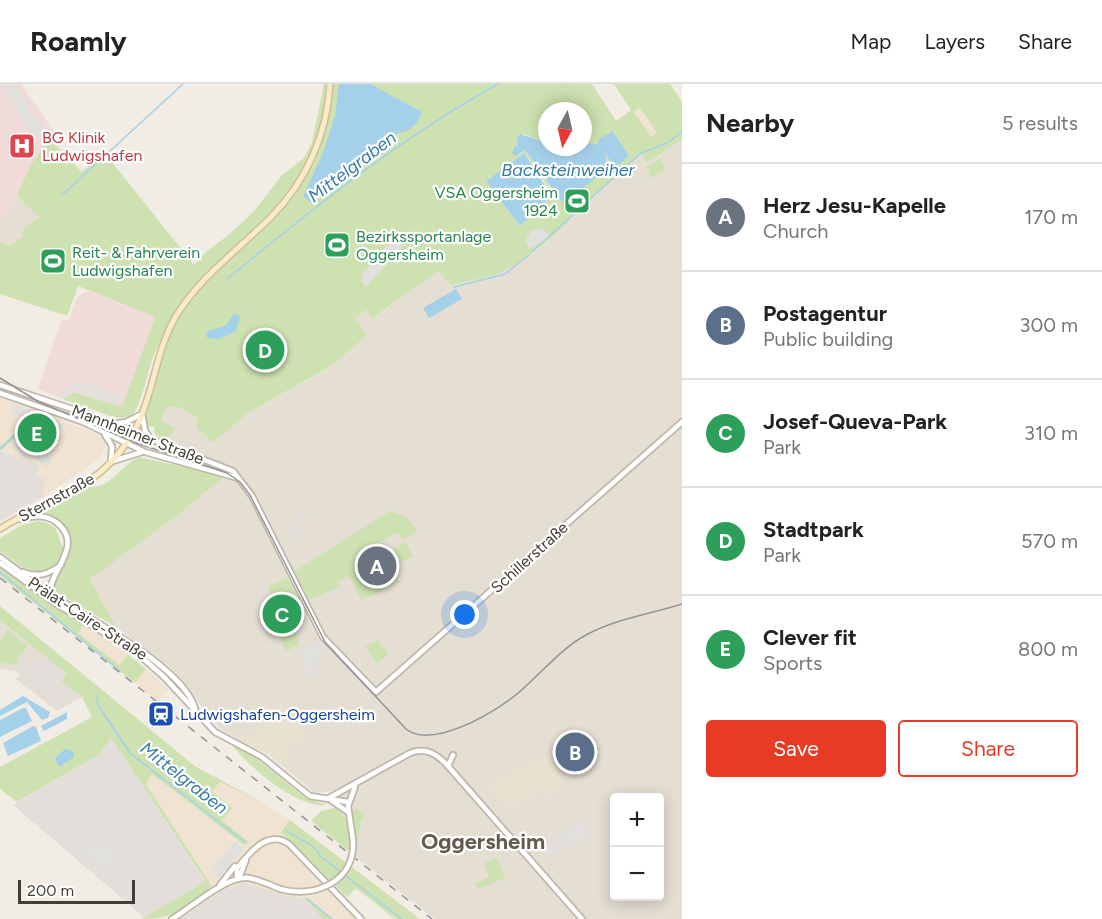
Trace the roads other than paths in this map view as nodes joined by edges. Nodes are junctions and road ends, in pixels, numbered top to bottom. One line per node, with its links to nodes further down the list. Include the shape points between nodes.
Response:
1 (330, 84): 4 (main road, Sternstraße, via 323,130 302,176 286,201 213,270 182,308 158,357)
2 (0, 385): 6 (street, Mannheimer Straße)
3 (0, 393): 7 (street, Mannheimer Straße)
4 (142, 414): 6 (street); 8 (main road, Sternstraße); 10 (street, via 145,431)
5 (682, 422): 23 (street, Schillerstraße)
6 (113, 424): 8 (street, Mannheimer Straße)
7 (95, 427): 9 (street, Mannheimer Straße); 12 (street, via 111,442)
8 (133, 433): 9 (main road, Sternstraße); 10 (street, Mannheimer Straße)
9 (126, 442): 11 (street, Mannheimer Straße); 12 (main road, Sternstraße)
10 (153, 442): 13 (street, Mannheimer Straße, via 220,464)
11 (145, 452): 12 (street); 13 (street, Mannheimer Straße)
12 (111, 462): 14 (main road, Sternstraße, via 84,484)
13 (238, 478): 23 (street, Mannheimer Straße, via 274,538 323,637)
14 (14, 520): 15 (main road, Sternstraße); 18 (street, via 34,516 51,519 62,528 68,542)
15 (0, 529)
16 (0, 557): 19 (street, Prälat-Caire-Straße)
17 (0, 564): 21 (street, Prälat-Caire-Straße)
18 (61, 565): 19 (street, via 40,576); 20 (street)
19 (15, 568): 20 (street, Prälat-Caire-Straße)
20 (49, 593): 21 (street); 22 (street, Prälat-Caire-Straße)
21 (57, 604): 22 (street, Prälat-Caire-Straße)
22 (102, 628): 27 (street, Prälat-Caire-Straße, via 168,674 215,732 262,757 305,794)
23 (376, 693)
24 (453, 755): 25 (street)
25 (448, 766): 26 (street, via 438,756 415,752); 37 (street)
26 (357, 785): 27 (street); 28 (street)
27 (328, 800): 28 (street, Prälat-Caire-Straße); 29 (street)
28 (348, 802): 29 (street)
29 (348, 812): 33 (street, bridge, via 353,849 350,862 325,888 297,893)
30 (247, 857): 31 (street); 32 (street, via 236,870); 34 (street, via 223,878); 36 (street, via 274,838 289,844)
31 (244, 865): 32 (street); 33 (street)
32 (238, 878): 33 (street); 34 (street)
33 (250, 878)
34 (219, 887): 35 (street)
35 (172, 919)
36 (361, 919)
37 (582, 919)

